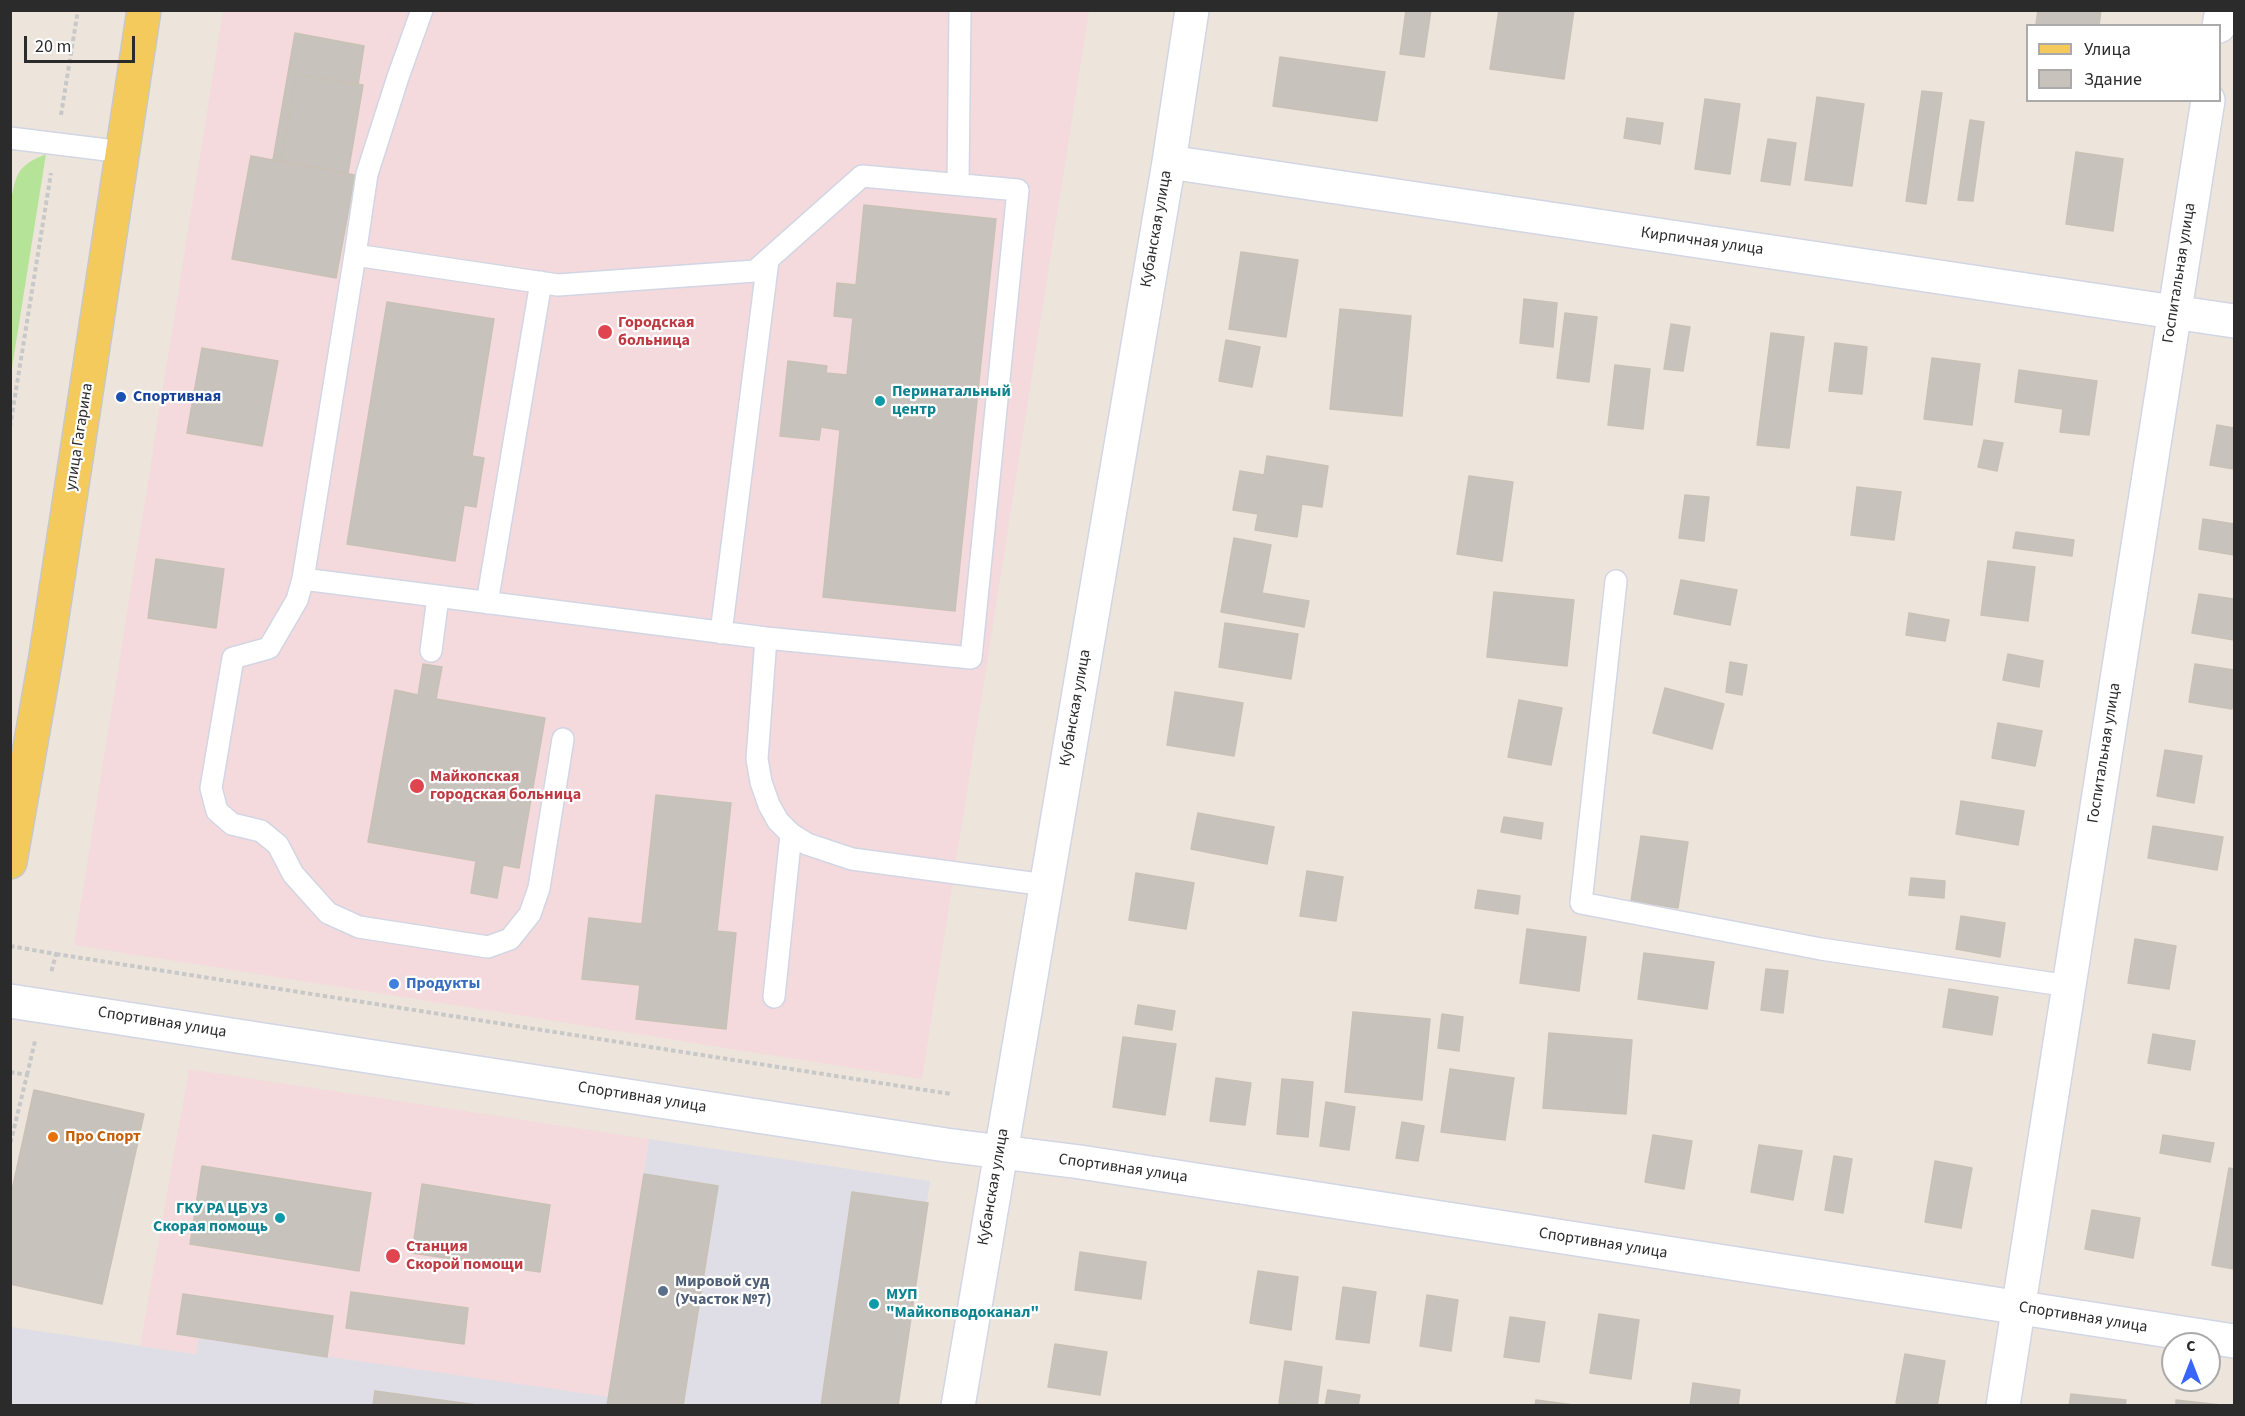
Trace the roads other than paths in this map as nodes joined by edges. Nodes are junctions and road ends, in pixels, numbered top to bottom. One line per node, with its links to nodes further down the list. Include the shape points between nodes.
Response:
1 (144, 10): 7 (main road, улица Гагарина)
2 (422, 10): 10 (lane, via 367,174)
3 (960, 10): 9 (lane)
4 (1192, 10): 8 (street, Кубанская улица)
5 (2208, 102): 13 (street, Госпитальная улица)
6 (10, 138): 7 (lane)
7 (123, 152): 24 (main road, улица Гагарина, via 46,656)
8 (1169, 162): 13 (street, Кирпичная улица); 25 (street, Кубанская улица)
9 (958, 183): 11 (lane, via 862,176); 20 (lane, via 1018,190 971,658)
10 (355, 255): 12 (lane); 15 (lane)
11 (768, 260): 12 (lane, via 755,272 558,285); 19 (lane)
12 (541, 282): 18 (lane)
13 (2174, 312): 14 (street, Кирпичная улица); 26 (street, Госпитальная улица)
14 (2235, 321)
15 (303, 579): 17 (lane); 22 (lane, via 297,600 268,648 233,658 211,788 217,811 232,824 261,831 278,846 293,874 328,912 359,927 488,947 510,939 530,914 539,888)
16 (1616, 581): 26 (lane, via 1581,903 1821,948)
17 (438, 597): 18 (lane); 21 (lane)
18 (487, 603): 19 (lane)
19 (721, 633): 20 (lane)
20 (766, 638): 23 (lane, via 757,759 769,805)
21 (431, 651)
22 (563, 739)
23 (791, 834): 25 (lane, via 807,844 852,859); 27 (lane)
24 (10, 862)
25 (1046, 885): 29 (street, Кубанская улица)
26 (2069, 986): 30 (street, Госпитальная улица)
27 (774, 997)
28 (10, 1001): 29 (street, Спортивная улица)
29 (1000, 1152): 30 (street, Спортивная улица); 32 (street, Кубанская улица)
30 (2019, 1308): 31 (street, Спортивная улица); 33 (street, Госпитальная улица)
31 (2235, 1341)
32 (958, 1406)
33 (2003, 1406)

